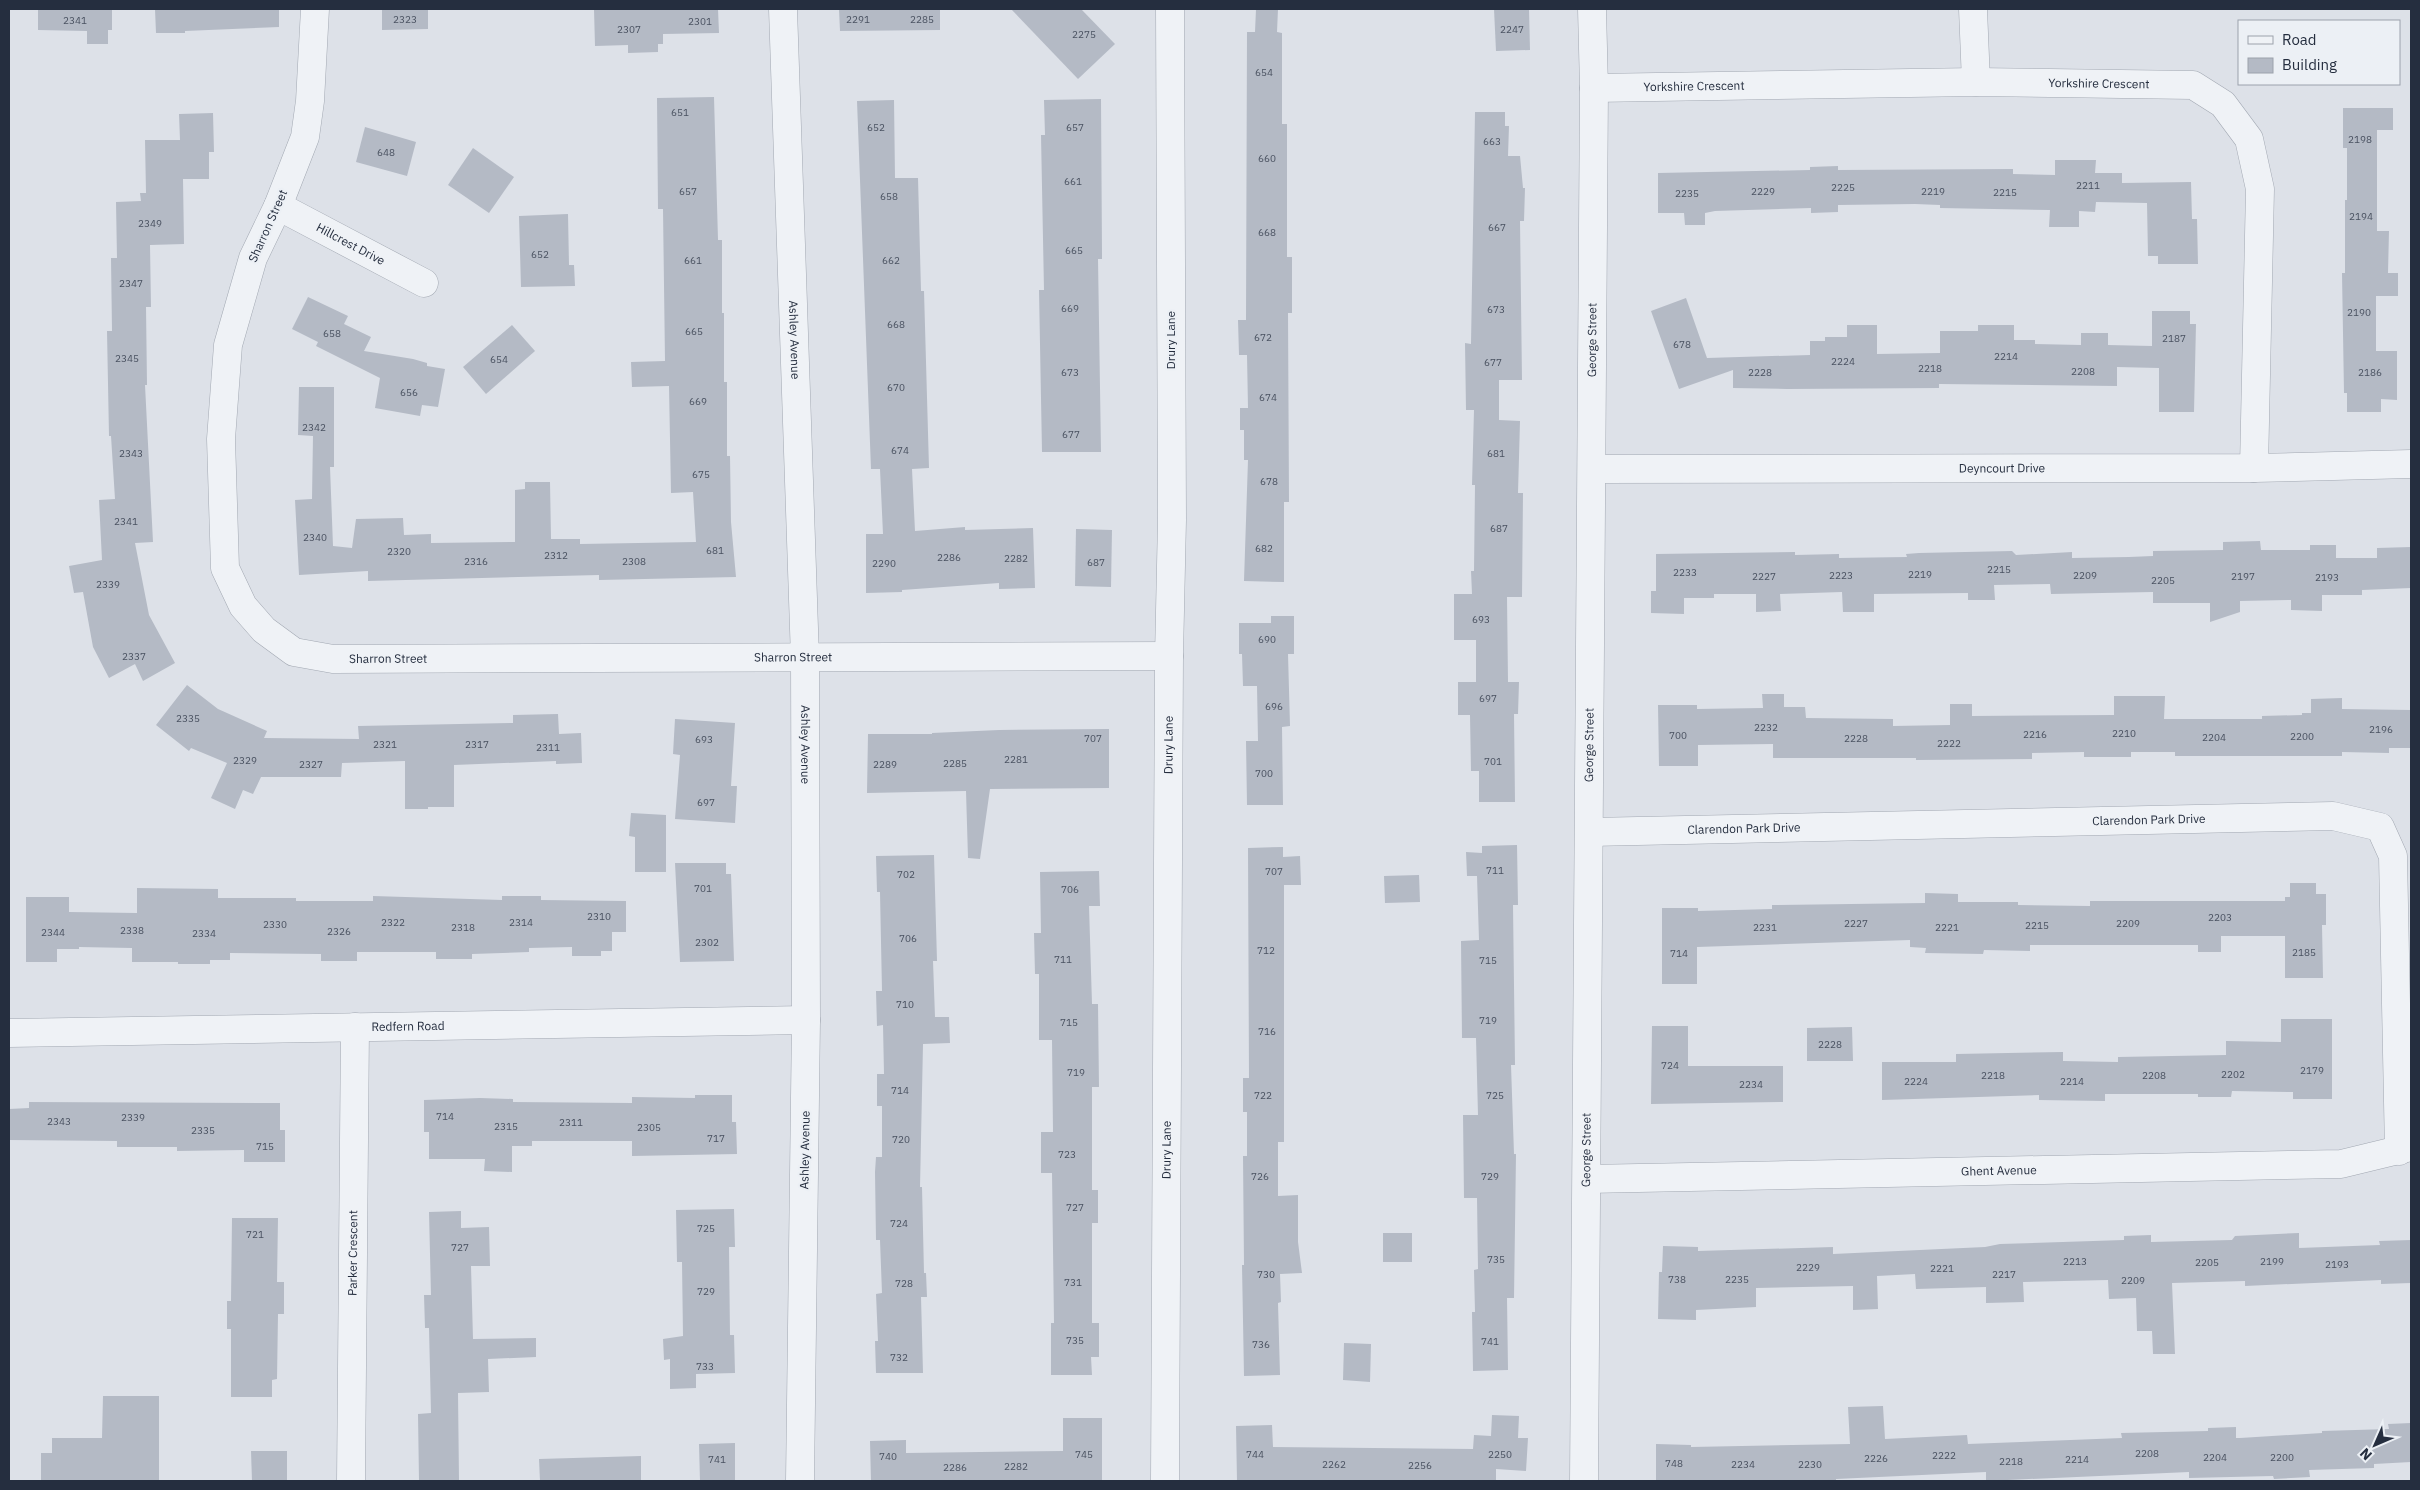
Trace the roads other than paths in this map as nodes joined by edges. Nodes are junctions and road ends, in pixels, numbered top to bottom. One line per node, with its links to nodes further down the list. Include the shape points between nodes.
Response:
1 (315, 9): 8 (street, Sharron Street, via 305,137)
2 (783, 9): 14 (street, Ashley Avenue)
3 (1170, 9): 13 (street, Drury Lane, via 1172,520)
4 (1592, 9): 7 (street, George Street)
5 (1973, 9): 6 (street)
6 (1976, 82): 7 (street, Yorkshire Crescent); 11 (street, Yorkshire Crescent, via 2193,85 2223,104 2244,132 2249,140 2260,189)
7 (1594, 88): 12 (street, George Street)
8 (278, 206): 9 (street, Hillcrest Drive); 14 (street, Sharron Street, via 253,258 228,345 221,439 225,568 243,606 264,630 294,652 333,659)
9 (424, 283)
10 (2411, 464): 11 (street, Deyncourt Drive)
11 (2254, 468): 12 (street, Deyncourt Drive)
12 (1592, 469): 15 (street, George Street)
13 (1169, 656): 14 (street, Sharron Street); 23 (street, Drury Lane)
14 (805, 658): 16 (street, Ashley Avenue)
15 (1590, 832): 19 (street, Clarendon Park Drive, via 2333,816 2380,827 2393,856); 20 (street, George Street)
16 (806, 1020): 17 (street, Redfern Road); 22 (street, Ashley Avenue)
17 (355, 1027): 18 (street, Redfern Road); 21 (street, Parker Crescent)
18 (9, 1033)
19 (2405, 1149): 20 (street, Ghent Avenue, via 2341,1164)
20 (1586, 1179): 24 (street, George Street)
21 (351, 1481)
22 (800, 1481)
23 (1165, 1481)
24 (1584, 1481)

